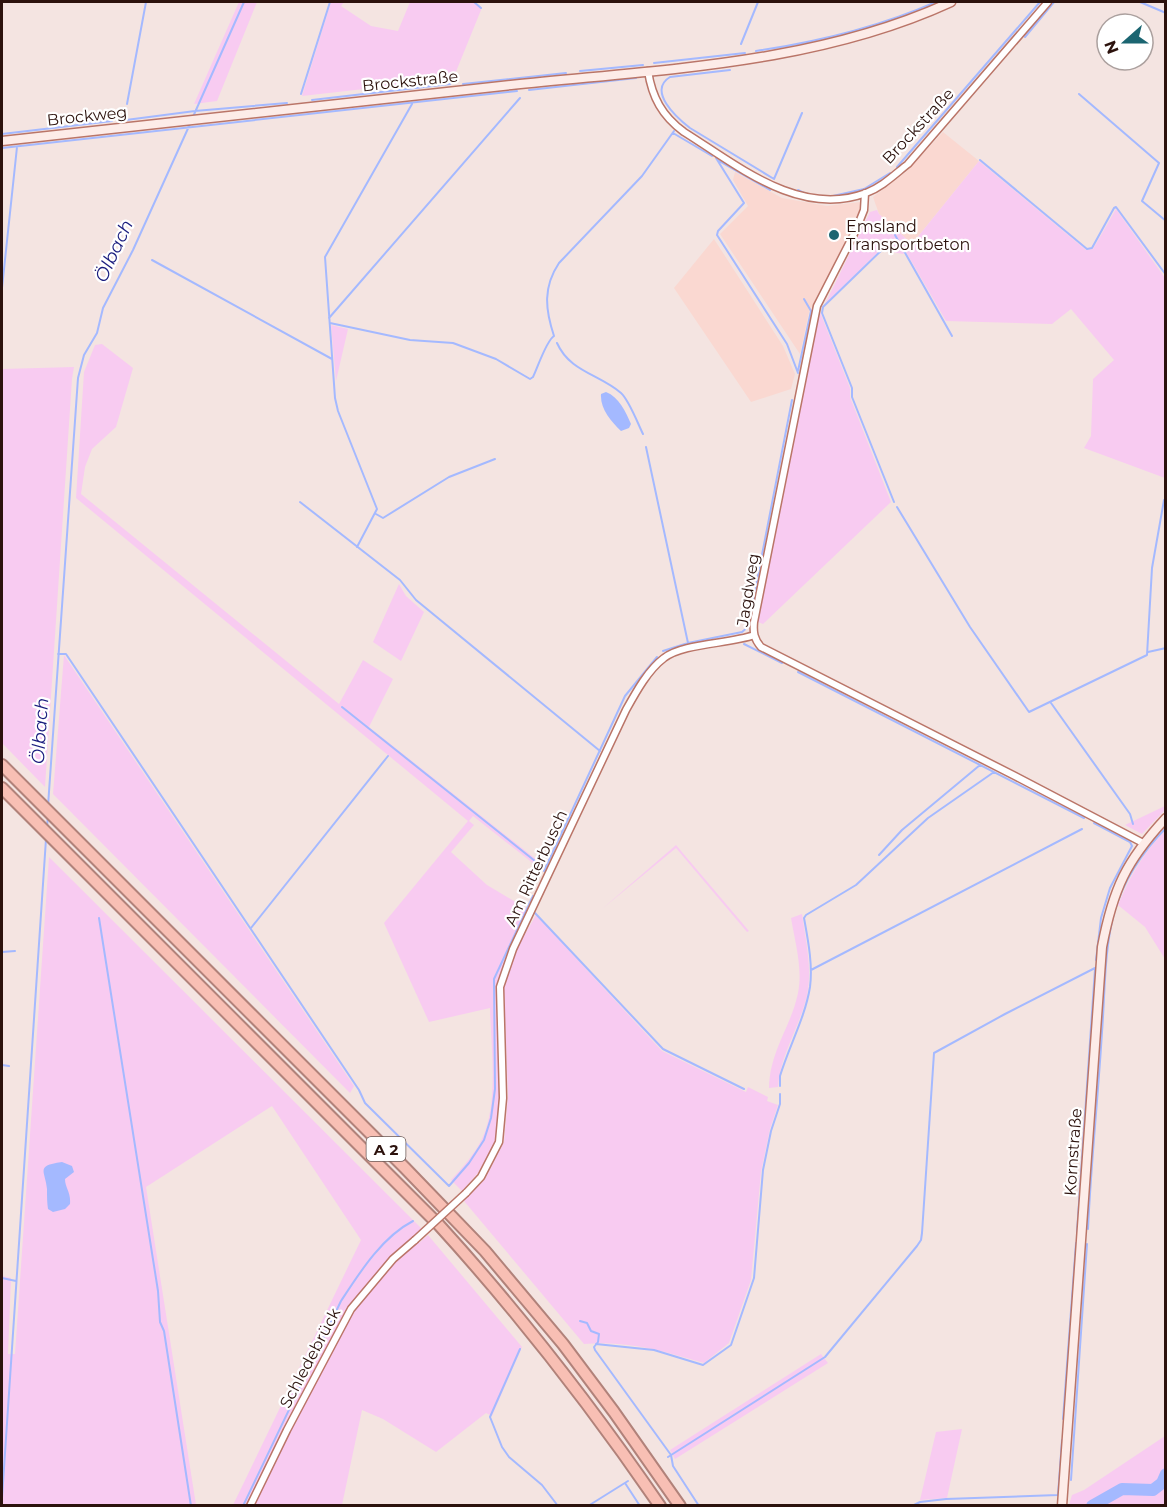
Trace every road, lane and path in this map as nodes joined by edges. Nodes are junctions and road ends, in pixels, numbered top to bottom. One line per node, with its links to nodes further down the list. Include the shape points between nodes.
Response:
1 (951, 2): 3 (street, Brockstraße, via 918,17 814,48)
2 (1048, 2): 6 (street, Brockstraße, via 908,164)
3 (648, 71): 4 (street, Brockstraße); 6 (street, Brockstraße, via 658,106 670,122 785,192 827,201)
4 (176, 122): 5 (street, Brockweg)
5 (2, 141)
6 (865, 193): 7 (street, Jagdweg, via 864,210 856,230 817,306)
7 (754, 635): 11 (street, Jagdweg, via 761,647); 12 (street, Am Ritterbusch, bridge, via 665,657 637,690 513,949 500,987 500,1142 481,1177)
8 (2, 765): 15 (highway, A 2, via 485,1251 563,1344)
9 (2, 788): 14 (highway, A 2, via 467,1256 551,1355)
10 (1166, 818): 11 (street, Kornstraße)
11 (1143, 843): 16 (street, Kornstraße, via 1118,885 1102,947)
12 (415, 1240): 13 (street, Schledebrück, via 393,1259 351,1309)
13 (250, 1506)
14 (660, 1506)
15 (680, 1506)
16 (1062, 1506)

